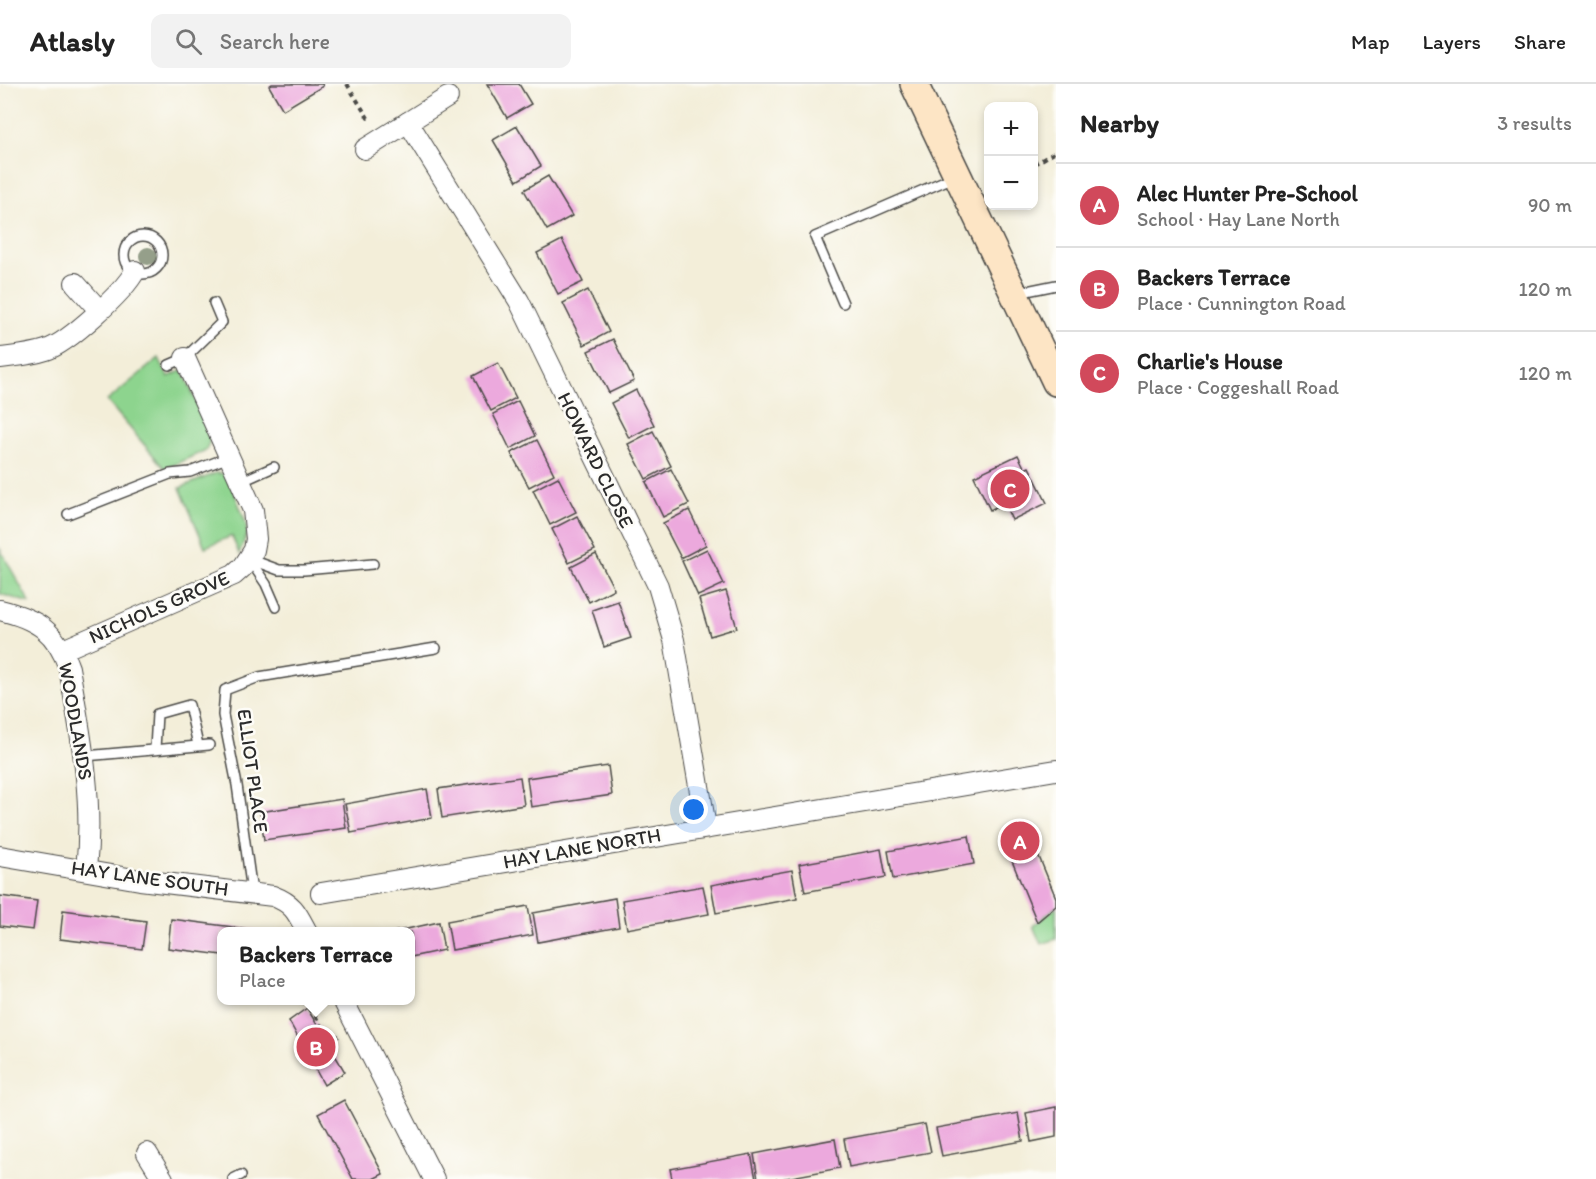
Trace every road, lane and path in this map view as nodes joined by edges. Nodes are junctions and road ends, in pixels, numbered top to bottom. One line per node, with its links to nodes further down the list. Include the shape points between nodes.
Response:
1 (347, 84): 4 (path, via 368,118)
2 (914, 84): 8 (main road)
3 (448, 98): 4 (street)
4 (408, 122): 5 (street); 34 (street, HOWARD CLOSE, via 519,301 658,586 674,640)
5 (365, 149)
6 (1056, 152): 7 (path)
7 (1038, 162)
8 (958, 175): 12 (main road); 14 (lane, via 815,237)
9 (135, 272): 9 (lane, via 150,272 161,261 160,246 148,236 135,238 126,248 126,261); 15 (street)
10 (75, 284): 15 (street)
11 (1056, 285): 12 (lane)
12 (1015, 294): 18 (main road)
13 (214, 303): 17 (lane, via 222,322)
14 (843, 303)
15 (99, 310): 16 (street, via 47,350)
16 (0, 358)
17 (177, 361): 19 (street, NICHOLS GROVE)
18 (1055, 380)
19 (229, 457): 21 (street, NICHOLS GROVE); 22 (lane, via 190,472 170,474)
20 (274, 467): 21 (lane)
21 (240, 482): 23 (street, NICHOLS GROVE, via 256,525)
22 (68, 514)
23 (249, 558): 24 (lane, via 279,570); 25 (lane); 28 (street, NICHOLS GROVE, via 234,575)
24 (373, 564)
25 (276, 607)
26 (0, 610): 28 (street, WOODLANDS, via 39,624)
27 (436, 648): 37 (lane, ELLIOT PLACE, via 260,677 225,690 223,715)
28 (63, 650): 32 (street, WOODLANDS)
29 (198, 745): 30 (lane, ELLIOT PLACE); 31 (lane, ELLIOT PLACE); 31 (lane, via 189,705 157,714)
30 (209, 745)
31 (155, 749): 32 (lane, ELLIOT PLACE)
32 (85, 756): 36 (street, WOODLANDS, via 89,810)
33 (1056, 770): 34 (street, HAY LANE NORTH)
34 (706, 827): 38 (street, HAY LANE NORTH)
35 (0, 856): 36 (street, HAY LANE SOUTH)
36 (86, 869): 37 (street, HAY LANE SOUTH, via 140,880)
37 (252, 892): 39 (street, HAY LANE SOUTH, via 286,901 296,909)
38 (321, 892)
39 (305, 927)
40 (310, 1005): 42 (path, via 328,1040)
41 (345, 1005): 42 (street)
42 (357, 1029): 45 (street)
43 (147, 1154): 44 (street)
44 (163, 1179)
45 (434, 1179)

